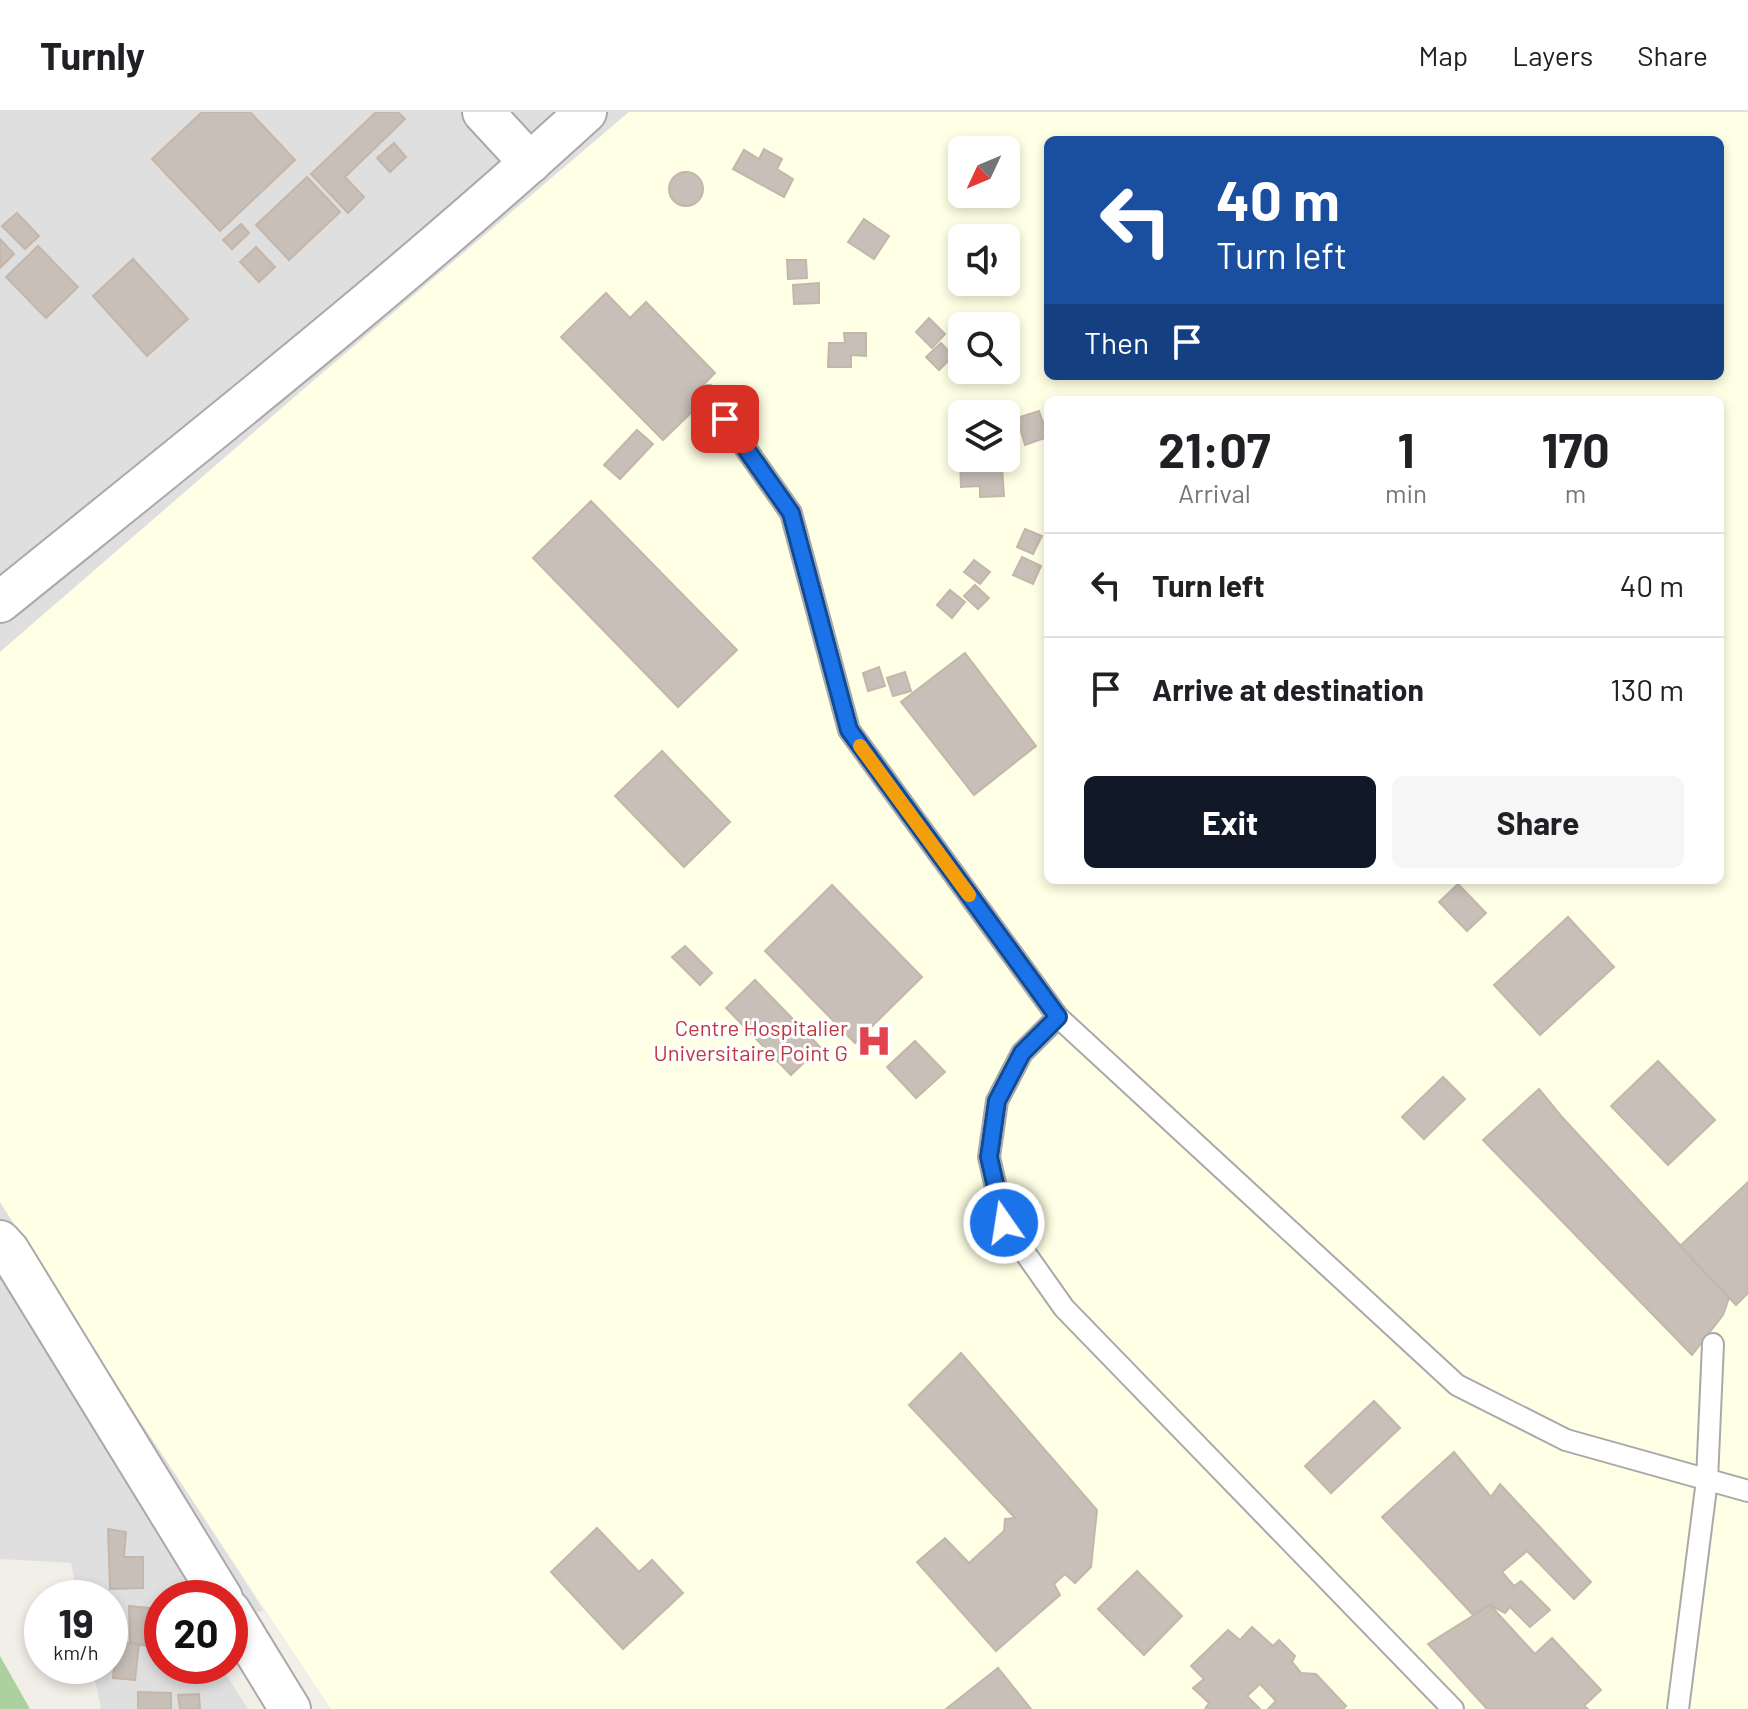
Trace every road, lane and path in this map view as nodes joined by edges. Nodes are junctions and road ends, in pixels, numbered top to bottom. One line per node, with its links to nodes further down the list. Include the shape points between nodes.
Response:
1 (483, 112): 3 (street)
2 (586, 112): 3 (street)
3 (530, 163): 5 (street, via 304,356)
4 (709, 396): 6 (lane, via 791,513 849,730)
5 (0, 602)
6 (1058, 1017): 9 (lane, via 1457,1385 1566,1440); 14 (lane, via 1022,1053 997,1101 989,1157 1004,1223 1064,1308)
7 (0, 1241): 11 (street)
8 (1713, 1344): 9 (lane)
9 (1707, 1480): 10 (lane); 15 (lane)
10 (1748, 1491)
11 (211, 1580)
12 (248, 1648): 13 (street)
13 (273, 1700)
14 (1453, 1709)
15 (1678, 1709)

